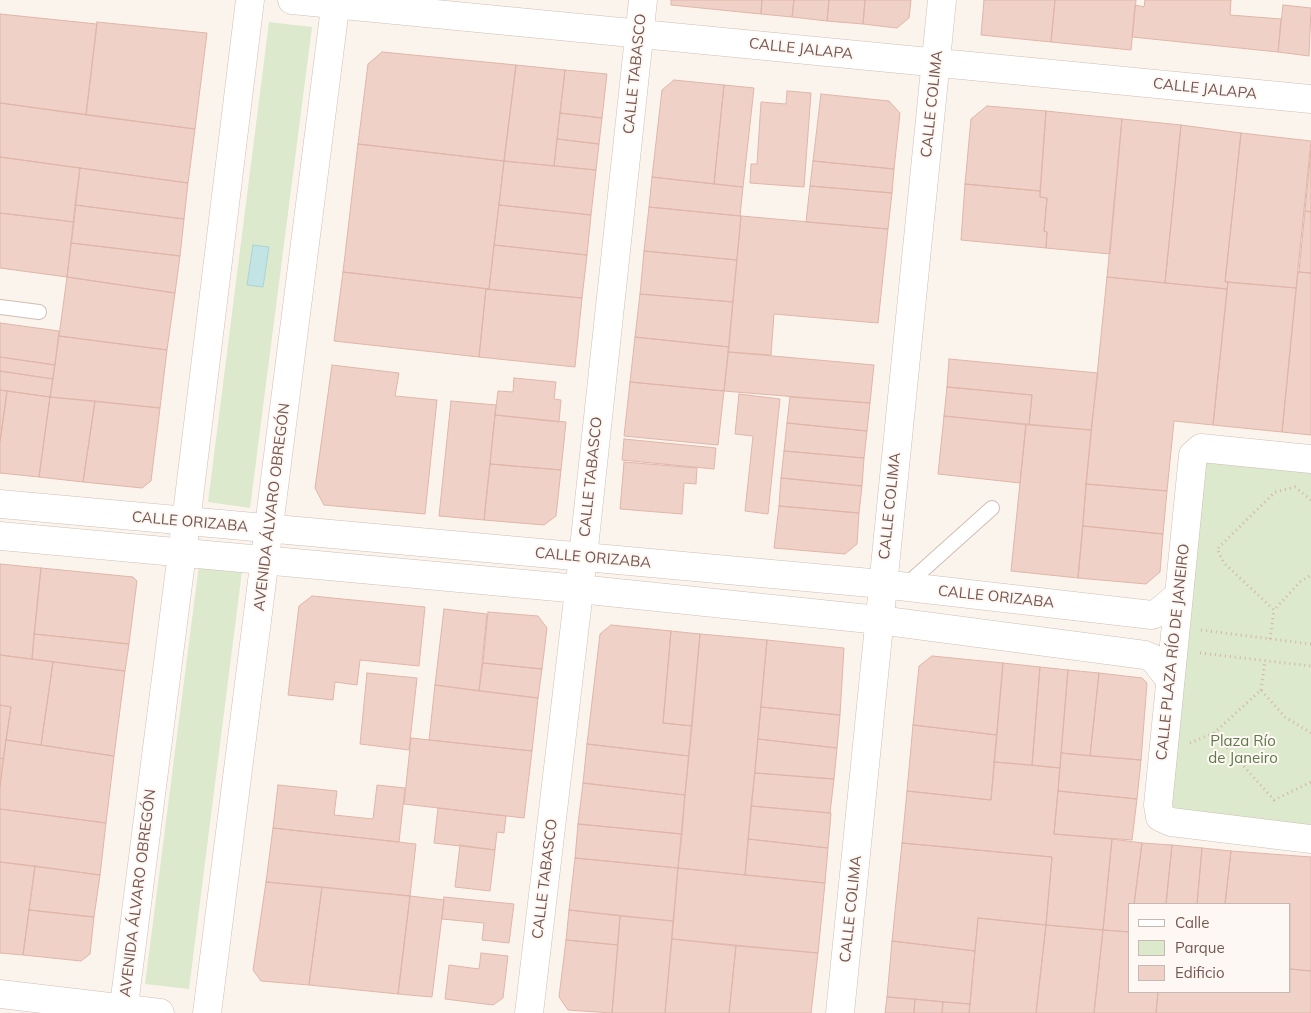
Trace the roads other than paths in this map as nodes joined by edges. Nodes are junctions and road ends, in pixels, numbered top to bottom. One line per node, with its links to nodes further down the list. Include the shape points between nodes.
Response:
1 (250, 0): 14 (street, AVENIDA ÁLVARO OBREGÓN)
2 (292, 0): 5 (street, CALLE JALAPA)
3 (643, 0): 6 (street, CALLE TABASCO)
4 (942, 0): 7 (street, CALLE COLIMA)
5 (335, 2): 6 (street, CALLE JALAPA); 15 (street, AVENIDA ÁLVARO OBREGÓN)
6 (639, 33): 7 (street, CALLE JALAPA); 18 (street, CALLE TABASCO)
7 (936, 62): 8 (street, CALLE JALAPA); 20 (street, CALLE COLIMA)
8 (1311, 99)
9 (0, 307): 10 (lane)
10 (39, 312)
11 (1311, 459): 22 (street, CALLE PLAZA RÍO DE JANEIRO, via 1201,448 1193,455)
12 (0, 504): 14 (street, CALLE ORIZABA)
13 (992, 508): 20 (lane)
14 (186, 522): 15 (street, CALLE ORIZABA); 17 (street, AVENIDA ÁLVARO OBREGÓN)
15 (268, 529): 18 (street, CALLE ORIZABA); 19 (street, AVENIDA ÁLVARO OBREGÓN)
16 (0, 536): 17 (street, CALLE ORIZABA)
17 (182, 553): 19 (street, CALLE ORIZABA); 27 (street, AVENIDA ÁLVARO OBREGÓN)
18 (583, 556): 20 (street, CALLE ORIZABA); 21 (street, CALLE TABASCO)
19 (266, 560): 21 (street, CALLE ORIZABA); 29 (street, AVENIDA ÁLVARO OBREGÓN)
20 (893, 586): 22 (street, CALLE ORIZABA, via 1152,614); 23 (street, CALLE COLIMA)
21 (579, 589): 23 (street, CALLE ORIZABA); 30 (street, CALLE TABASCO)
22 (1179, 595): 24 (street, CALLE PLAZA RÍO DE JANEIRO)
23 (879, 620): 24 (street, CALLE ORIZABA, via 1145,654 1154,659); 31 (street, CALLE COLIMA)
24 (1170, 680): 25 (street, CALLE PLAZA RÍO DE JANEIRO, via 1158,805 1160,817 1171,822)
25 (1311, 839)
26 (0, 994): 27 (street)
27 (123, 1011): 28 (street)
28 (160, 1013)
29 (207, 1013)
30 (529, 1013)
31 (840, 1013)

